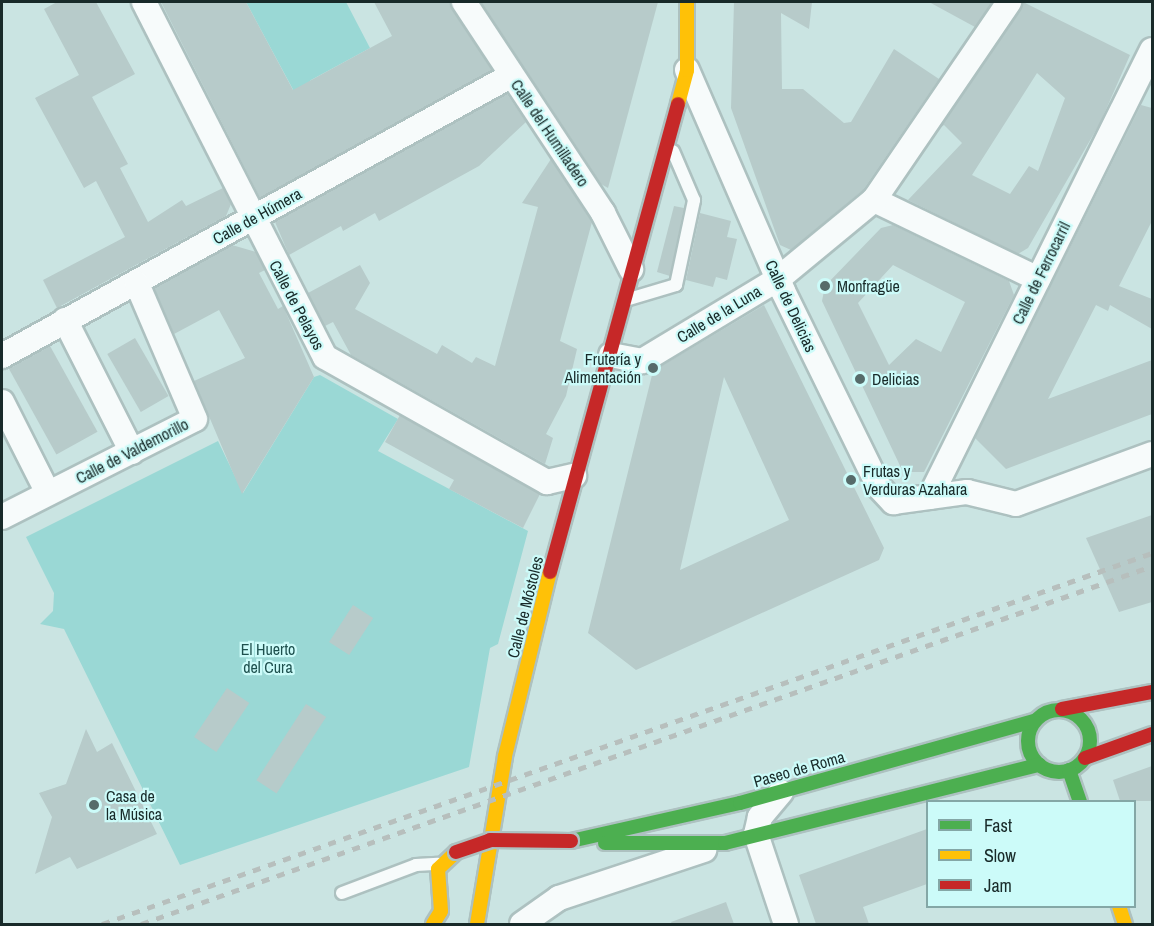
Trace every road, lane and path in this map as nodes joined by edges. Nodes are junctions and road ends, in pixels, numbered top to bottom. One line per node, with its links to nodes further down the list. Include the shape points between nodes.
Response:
1 (144, 2): 10 (street, Calle de Pelayos)
2 (464, 2): 7 (street, Calle del Humilladero)
3 (687, 2): 6 (street, Calle de Móstoles)
4 (1010, 2): 9 (street, Calle de la Luna)
5 (1152, 50): 13 (street, Calle de Ferrocarril)
6 (687, 70): 8 (street, Calle de Móstoles); 12 (street, Calle de Delicias)
7 (512, 75): 10 (street, Calle de Húmera); 11 (street, Calle del Humilladero, via 603,213)
8 (666, 134): 11 (street, Calle de Móstoles); 15 (lane, via 694,200 676,285)
9 (874, 200): 12 (street, Calle de la Luna); 13 (street)
10 (251, 220): 14 (street, Calle de Húmera); 22 (street, Calle de Pelayos, via 325,357 547,482)
11 (631, 268): 15 (street, Calle de Móstoles)
12 (778, 279): 17 (street, Calle de la Luna, via 642,361); 24 (street, Calle de Delicias, via 879,487 893,501)
13 (1038, 279): 24 (street, Calle de Ferrocarril)
14 (137, 284): 16 (street, Calle de Húmera); 20 (street, Calle de Valdemorillo, via 195,419)
15 (622, 301): 17 (street, Calle de Móstoles)
16 (65, 320): 18 (street, Calle de Húmera); 20 (street)
17 (611, 355): 22 (street, Calle de Móstoles)
18 (2, 356)
19 (2, 402): 23 (street)
20 (132, 452): 23 (street, Calle de Valdemorillo)
21 (1152, 454): 24 (street, via 1016,504 967,492)
22 (574, 476): 42 (street, Calle de Móstoles, via 504,756)
23 (48, 493): 25 (street, Calle de Valdemorillo)
24 (930, 497)
25 (2, 517)
26 (1152, 692): 27 (street)
27 (1062, 710): 28 (street); 30 (street, via 1086,724 1090,745)
28 (1034, 721): 31 (street, via 1028,744); 33 (street, Paseo de Roma)
29 (1152, 734): 30 (street)
30 (1085, 758): 32 (street)
31 (1039, 765): 32 (street); 35 (street, Paseo de Roma)
32 (1069, 770): 34 (street)
33 (781, 792): 35 (street, via 760,817); 36 (street, Paseo de Roma)
34 (1080, 800)
35 (756, 834): 37 (street, Paseo de Roma); 44 (street)
36 (571, 841): 37 (street, Paseo de Roma); 38 (street, Paseo de Roma, bridge, via 490,840 456,852)
37 (725, 843): 43 (street, via 559,897)
38 (442, 864): 39 (lane, via 416,865); 41 (street, via 441,911)
39 (342, 893)
40 (1120, 908): 45 (street)
41 (433, 924)
42 (477, 924)
43 (522, 924)
44 (786, 924)
45 (1125, 924)

